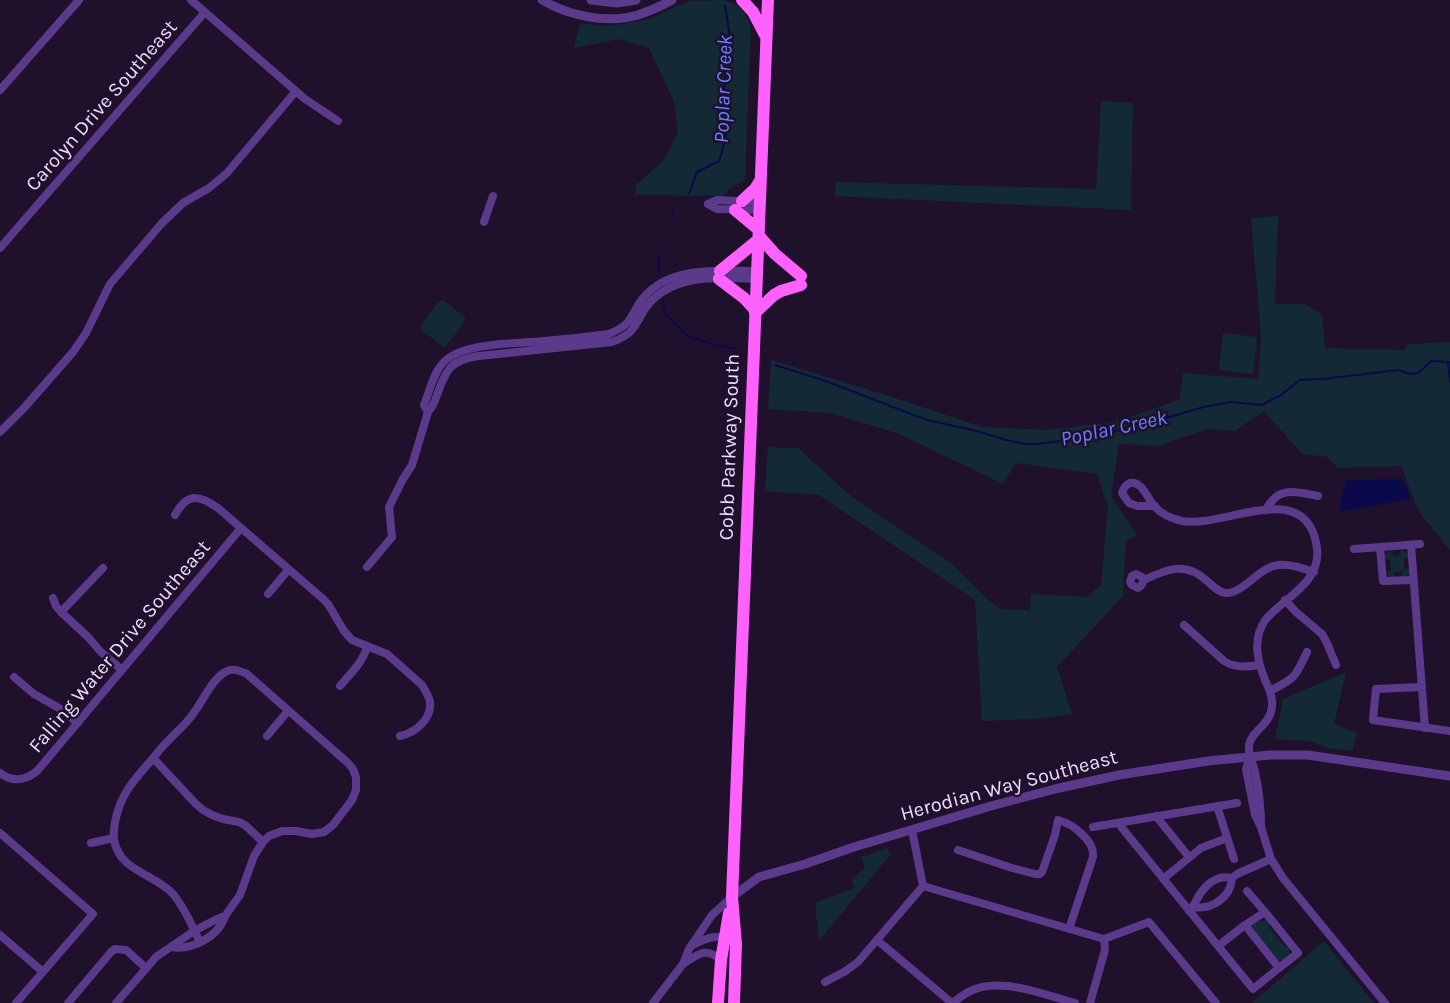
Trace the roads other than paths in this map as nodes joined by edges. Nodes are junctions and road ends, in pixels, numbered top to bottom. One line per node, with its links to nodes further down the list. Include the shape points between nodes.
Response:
1 (79, 0): 11 (street)
2 (191, 0): 9 (street)
3 (542, 0): 6 (street, via 570,12 602,18 636,16)
4 (591, 0): 5 (street)
5 (636, 0)
6 (672, 0)
7 (742, 0): 10 (main road, via 756,16)
8 (768, 0): 10 (main road, Cobb Parkway South)
9 (204, 12): 12 (street); 20 (street, Carolyn Drive Southeast)
10 (767, 39): 14 (main road, Cobb Parkway South)
11 (0, 90)
12 (296, 92): 13 (street); 24 (street, via 226,173 162,223 110,284 73,352)
13 (339, 121)
14 (761, 180): 16 (main road); 17 (main road, Cobb Parkway South)
15 (493, 196): 18 (street)
16 (738, 205): 17 (street); 19 (main road)
17 (760, 206): 19 (main road, Cobb Parkway South)
18 (484, 222)
19 (759, 235): 21 (main road); 22 (main road, Cobb Parkway South); 23 (main road, via 801,281 774,295)
20 (0, 248)
21 (719, 275): 22 (street); 23 (main road); 34 (street, via 687,273 665,280 641,299 621,328 609,334 491,345 455,354 442,364 424,405 428,412 412,465 389,507 392,537)
22 (757, 275): 23 (main road, Cobb Parkway South)
23 (755, 312): 83 (main road, Cobb Parkway South)
24 (0, 432)
25 (1318, 496): 27 (street, via 1284,492 1273,498)
26 (1155, 506): 27 (street, via 1174,519 1192,522)
27 (1266, 510): 37 (street, via 1295,513 1311,527 1316,540)
28 (175, 515): 29 (street, via 185,500 199,498 218,507)
29 (241, 528): 36 (street); 49 (street, Falling Water Drive Southeast)
30 (1420, 544): 31 (street)
31 (1411, 545): 32 (street); 39 (street)
32 (1380, 547): 33 (street); 39 (street, via 1383,581)
33 (1354, 549)
34 (367, 567)
35 (103, 568): 43 (street)
36 (288, 570): 40 (street); 45 (street, via 328,604 348,637)
37 (1314, 572): 38 (street, via 1277,565 1227,593 1186,569 1166,570); 42 (street)
38 (1144, 580)
39 (1414, 580): 52 (street)
40 (268, 594)
41 (53, 597): 43 (street)
42 (1285, 600): 47 (street, via 1258,633); 48 (street, via 1322,634)
43 (61, 612): 49 (street)
44 (1184, 626): 47 (street, via 1224,661 1237,666)
45 (367, 646): 51 (street); 59 (street, via 394,660 422,685 430,701 420,726)
46 (1307, 652): 53 (street, via 1297,674)
47 (1259, 665): 53 (street)
48 (1336, 665)
49 (122, 670): 55 (street, Falling Water Drive Southeast)
50 (14, 677): 55 (street)
51 (340, 686)
52 (1421, 687): 56 (street); 56 (street, via 1376,689 1372,720)
53 (1270, 691): 60 (street, via 1272,710 1250,741)
54 (288, 711): 58 (street); 61 (street, via 246,674 226,671); 73 (street, via 348,763 356,777 356,790 333,825 320,833 282,831)
55 (78, 723): 62 (street, Falling Water Drive Southeast, via 38,770 19,783)
56 (1425, 728): 57 (street)
57 (1450, 731)
58 (267, 736)
59 (400, 736)
60 (1250, 757): 63 (street, Herodian Way Southeast, via 1308,755); 69 (street, Herodian Way Southeast, via 1096,780); 78 (street, via 1260,797 1261,827)
61 (153, 758): 71 (street, via 123,797); 73 (street, via 203,810 239,822)
62 (0, 773)
63 (1450, 776)
64 (1237, 803): 65 (street)
65 (1217, 806): 66 (street); 72 (street)
66 (1156, 816): 67 (street); 76 (street)
67 (1118, 823): 68 (street); 80 (street)
68 (1094, 827)
69 (912, 830): 81 (street); 83 (street, Herodian Way Southeast, via 759,877)
70 (0, 833): 103 (street, via 93,914)
71 (114, 838): 74 (street); 89 (street, via 128,865 173,895)
72 (1227, 838): 76 (street); 77 (street)
73 (262, 842): 86 (street, via 240,895)
74 (91, 843)
75 (958, 850): 88 (street, via 1040,874 1058,820 1065,822 1088,841 1094,852)
76 (1189, 857): 80 (street)
77 (1234, 859)
78 (1271, 859): 79 (street); 115 (street)
79 (1232, 878): 84 (street, via 1228,892 1217,902); 84 (street, via 1221,876 1212,881)
80 (1163, 879): 84 (street)
81 (923, 886): 88 (street); 93 (street)
82 (1247, 891): 85 (street)
83 (732, 897): 91 (main road, Cobb Parkway South); 95 (main road, Cobb Parkway South); 96 (street, via 712,915)
84 (1192, 909): 97 (street)
85 (1265, 912): 87 (street); 102 (street, via 1298,952)
86 (225, 916): 89 (street); 94 (street, via 217,932)
87 (1245, 925): 97 (street); 102 (street)
88 (1069, 929): 92 (street)
89 (194, 931): 94 (street); 98 (street)
90 (0, 935): 103 (street)
91 (725, 937): 95 (street); 96 (street, via 708,938); 99 (main road, Cobb Parkway South)
92 (1104, 939): 113 (street, via 1105,950); 114 (street, via 1149,921)
93 (877, 940): 104 (street, via 851,967); 111 (street)
94 (200, 942): 98 (street)
95 (736, 944): 110 (main road, Cobb Parkway South)
96 (691, 946): 100 (street)
97 (1218, 946): 102 (street, via 1253,989)
98 (171, 947): 101 (street)
99 (721, 960): 100 (street, via 705,952); 109 (main road, Cobb Parkway South)
100 (683, 964): 108 (street)
101 (146, 968): 106 (street, via 126,950 116,949); 107 (street)
102 (1279, 968)
103 (43, 972): 105 (street)
104 (825, 982)
105 (16, 1003)
106 (68, 1003)
107 (116, 1003)
108 (653, 1003)
109 (718, 1003)
110 (734, 1003)
111 (952, 1003): 112 (street, via 981,987 998,985)
112 (1075, 1003)
113 (1090, 1003)
114 (1216, 1003)
115 (1384, 1003)

